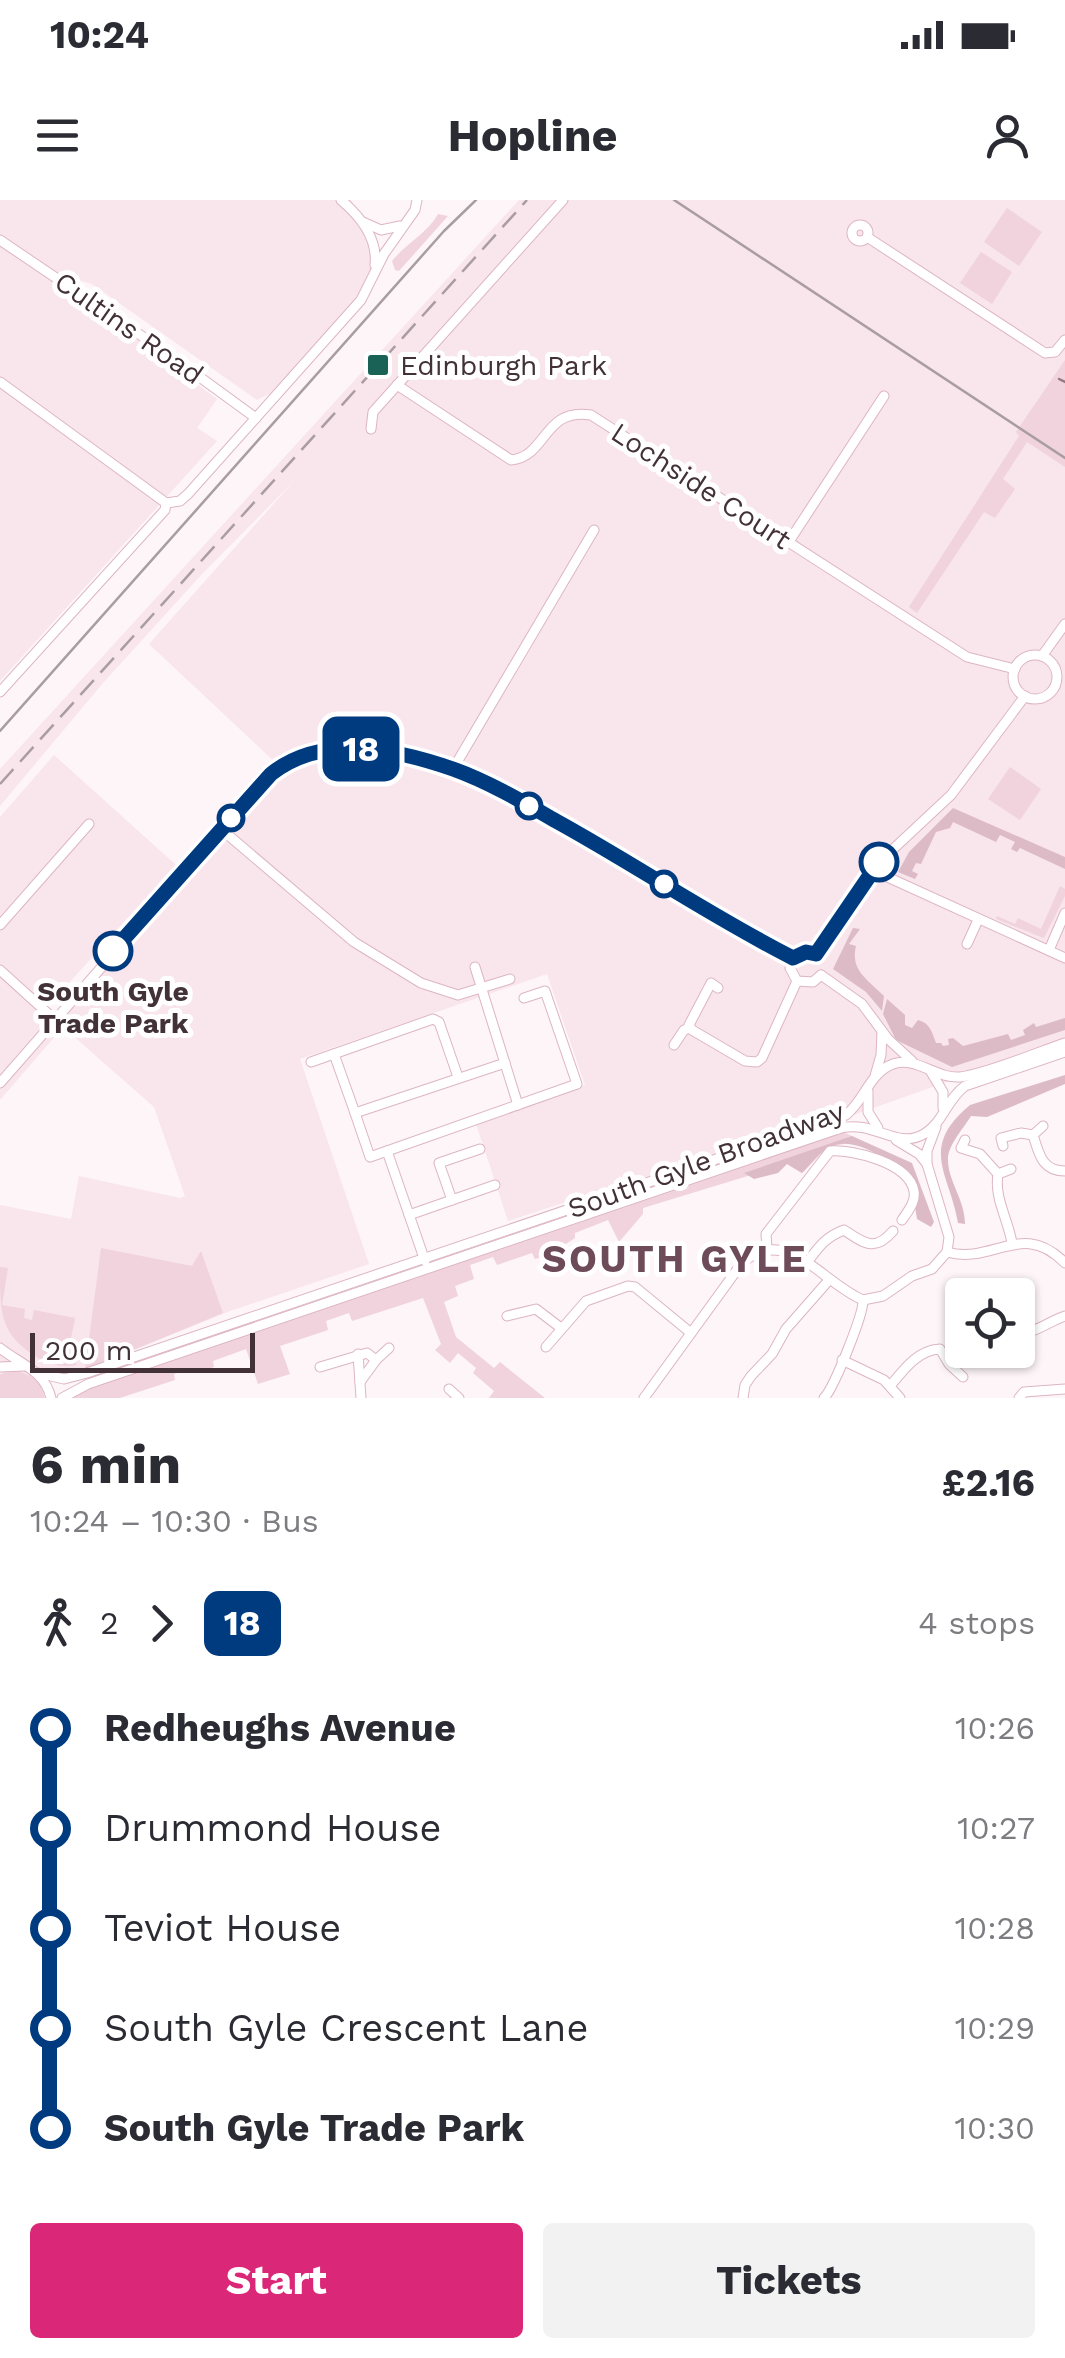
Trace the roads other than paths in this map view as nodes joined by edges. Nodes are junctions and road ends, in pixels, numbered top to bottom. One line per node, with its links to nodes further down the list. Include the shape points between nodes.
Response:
1 (340, 200): 4 (street)
2 (417, 200): 6 (street)
3 (563, 200): 12 (street)
4 (352, 205): 5 (street)
5 (361, 221): 6 (street, via 381,230); 9 (street, via 376,250)
6 (402, 225): 9 (street)
7 (867, 237): 10 (street, via 1045,353)
8 (0, 240): 14 (street, Cultins Road)
9 (372, 278): 14 (street, via 361,300)
10 (1065, 340)
11 (0, 382): 16 (street)
12 (397, 386): 15 (street, via 374,412); 18 (street, Lochside Court, via 511,460 528,454 564,416 592,415)
13 (884, 396): 18 (street)
14 (256, 418): 16 (street, via 188,494)
15 (370, 429)
16 (166, 504): 23 (street)
17 (594, 530): 25 (street)
18 (788, 543): 21 (street, Lochside Court, via 968,657)
19 (1065, 624): 20 (street)
20 (1042, 656): 21 (street, via 1026,657); 22 (street)
21 (1015, 669): 24 (street, via 1015,684)
22 (1061, 677): 24 (street, via 1046,696)
23 (0, 692)
24 (1025, 696): 28 (street, via 951,795)
25 (452, 769): 27 (street, via 371,750 316,752 282,764); 34 (street)
26 (90, 824): 31 (street)
27 (221, 828): 42 (street, via 380,959 451,995); 44 (street)
28 (872, 870): 30 (street); 34 (street)
29 (1065, 913): 33 (street)
30 (978, 920): 32 (street); 33 (street)
31 (0, 925)
32 (968, 944)
33 (1048, 950): 35 (street)
34 (804, 954): 38 (street, via 821,962); 40 (street, via 790,968)
35 (1065, 958)
36 (474, 968): 42 (street)
37 (0, 970): 44 (street)
38 (821, 975): 40 (street, via 808,984); 46 (street, via 862,1004)
39 (510, 978): 42 (street)
40 (797, 981): 45 (street, via 757,1062)
41 (718, 988): 45 (street, via 710,983)
42 (480, 989): 52 (street)
43 (524, 998): 60 (street, via 545,991 578,1084)
44 (54, 1018): 53 (street)
45 (690, 1028): 48 (street)
46 (882, 1030): 54 (street); 57 (street)
47 (1065, 1043): 55 (street, via 967,1075)
48 (674, 1045)
49 (1065, 1052): 62 (street, via 965,1086)
50 (334, 1054): 51 (street); 56 (street, via 433,1019); 61 (street)
51 (311, 1062)
52 (504, 1063): 56 (street); 60 (street)
53 (6, 1064): 58 (street)
54 (916, 1064): 55 (street); 57 (street, South Gyle Broadway, via 892,1064)
55 (930, 1071): 62 (street, via 943,1092)
56 (458, 1077): 61 (street)
57 (874, 1078): 59 (street, South Gyle Broadway)
58 (0, 1082)
59 (868, 1091): 64 (street, South Gyle Broadway, via 868,1112); 91 (street, South Gyle Broadway, via 846,1115)
60 (518, 1104): 70 (street)
61 (355, 1113): 70 (street, via 370,1156)
62 (939, 1120): 66 (street, via 916,1138); 71 (street)
63 (1042, 1126): 65 (street)
64 (880, 1130): 66 (street, South Gyle Broadway); 91 (street, South Gyle Broadway, via 841,1128)
65 (1033, 1135): 67 (street, via 1001,1138); 74 (street, via 1043,1163)
66 (892, 1137): 71 (street, South Gyle Broadway)
67 (1004, 1146)
68 (480, 1149): 78 (street, via 439,1164)
69 (962, 1149): 75 (street, via 980,1154)
70 (387, 1151): 81 (street)
71 (927, 1164): 88 (street, via 949,1237)
72 (1011, 1169): 75 (street)
73 (814, 1170): 76 (street); 79 (street, via 830,1152 867,1154 912,1184); 86 (street, via 766,1234)
74 (1065, 1171)
75 (998, 1174): 84 (street, via 996,1192)
76 (824, 1176)
77 (495, 1185): 78 (street)
78 (452, 1200): 81 (street)
79 (910, 1208): 80 (street); 82 (street)
80 (921, 1214)
81 (409, 1215): 91 (street)
82 (902, 1220)
83 (893, 1231): 85 (street)
84 (1012, 1243): 87 (street); 88 (street, via 965,1256)
85 (881, 1244): 89 (street); 92 (street, via 845,1226)
86 (767, 1248): 92 (street, via 786,1250); 99 (street, via 742,1263)
87 (1061, 1250): 90 (street)
88 (947, 1252): 94 (street, via 884,1296)
89 (892, 1254)
90 (1065, 1263)
91 (426, 1264): 109 (street, South Gyle Broadway, via 87,1373 64,1379); 116 (street, South Gyle Broadway)
92 (806, 1264): 93 (street)
93 (829, 1280): 94 (street); 120 (street, via 751,1376)
94 (862, 1300): 105 (street)
95 (507, 1316): 97 (street, via 536,1309)
96 (1065, 1316): 98 (street)
97 (560, 1328): 99 (street, via 586,1301 628,1286); 102 (street)
98 (1035, 1330)
99 (691, 1333): 119 (street)
100 (0, 1348): 106 (street)
101 (389, 1348): 104 (street)
102 (546, 1348)
103 (358, 1354): 104 (street); 108 (street); 111 (street)
104 (376, 1360): 111 (street)
105 (842, 1360): 112 (street); 121 (street)
106 (27, 1366): 107 (street); 109 (street)
107 (0, 1367)
108 (320, 1367)
109 (38, 1373): 115 (street)
110 (963, 1377): 112 (street, via 940,1349 931,1350)
111 (360, 1382): 117 (street)
112 (891, 1385): 122 (street)
113 (449, 1389): 118 (street)
114 (1065, 1389): 123 (street)
115 (51, 1398)
116 (62, 1398)
117 (361, 1398)
118 (459, 1398)
119 (644, 1398)
120 (743, 1398)
121 (824, 1398)
122 (900, 1398)
123 (1018, 1398)

